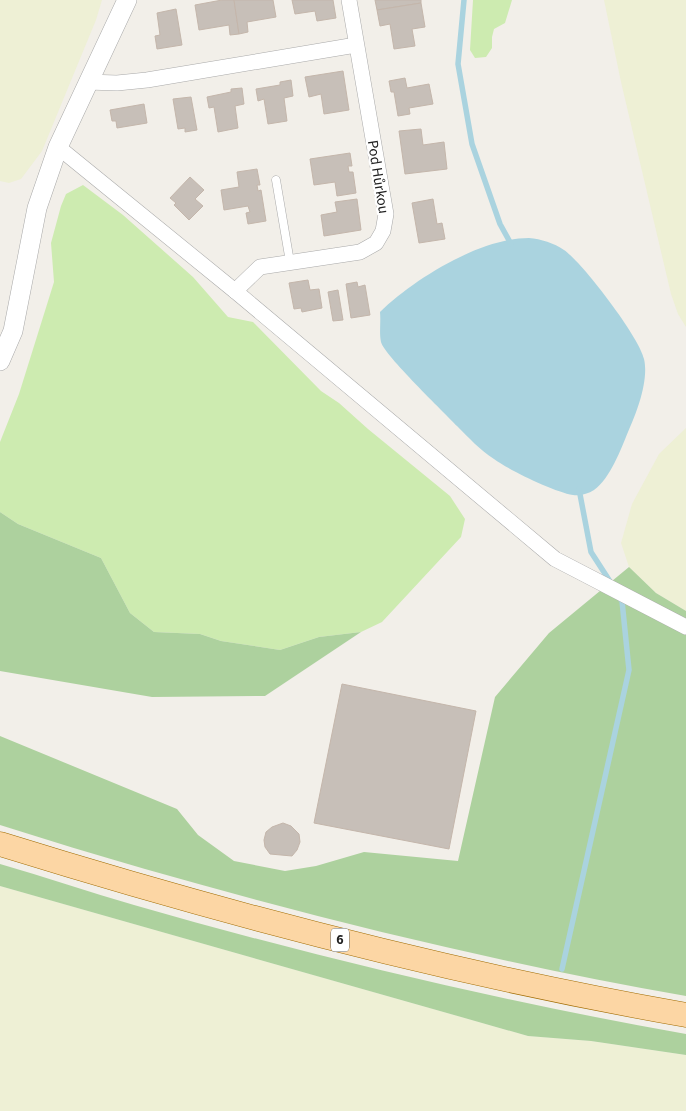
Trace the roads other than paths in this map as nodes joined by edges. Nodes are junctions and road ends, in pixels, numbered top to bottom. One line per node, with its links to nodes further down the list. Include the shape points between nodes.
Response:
1 (127, 0): 4 (street)
2 (349, 0): 3 (street, Pod Hůrkou)
3 (356, 45): 4 (street, via 147,80 117,84); 7 (street, Pod Hůrkou, via 386,214 384,231 376,243 360,252)
4 (87, 82): 5 (street)
5 (58, 148): 8 (street); 9 (street, via 37,208 13,331)
6 (276, 180): 7 (lane)
7 (290, 262): 8 (street, Pod Hůrkou, via 260,267)
8 (235, 291): 10 (street, via 555,560)
9 (0, 361)
10 (686, 627)
11 (0, 844): 12 (main road, 6, via 138,887 277,925 437,964)
12 (686, 1015)

